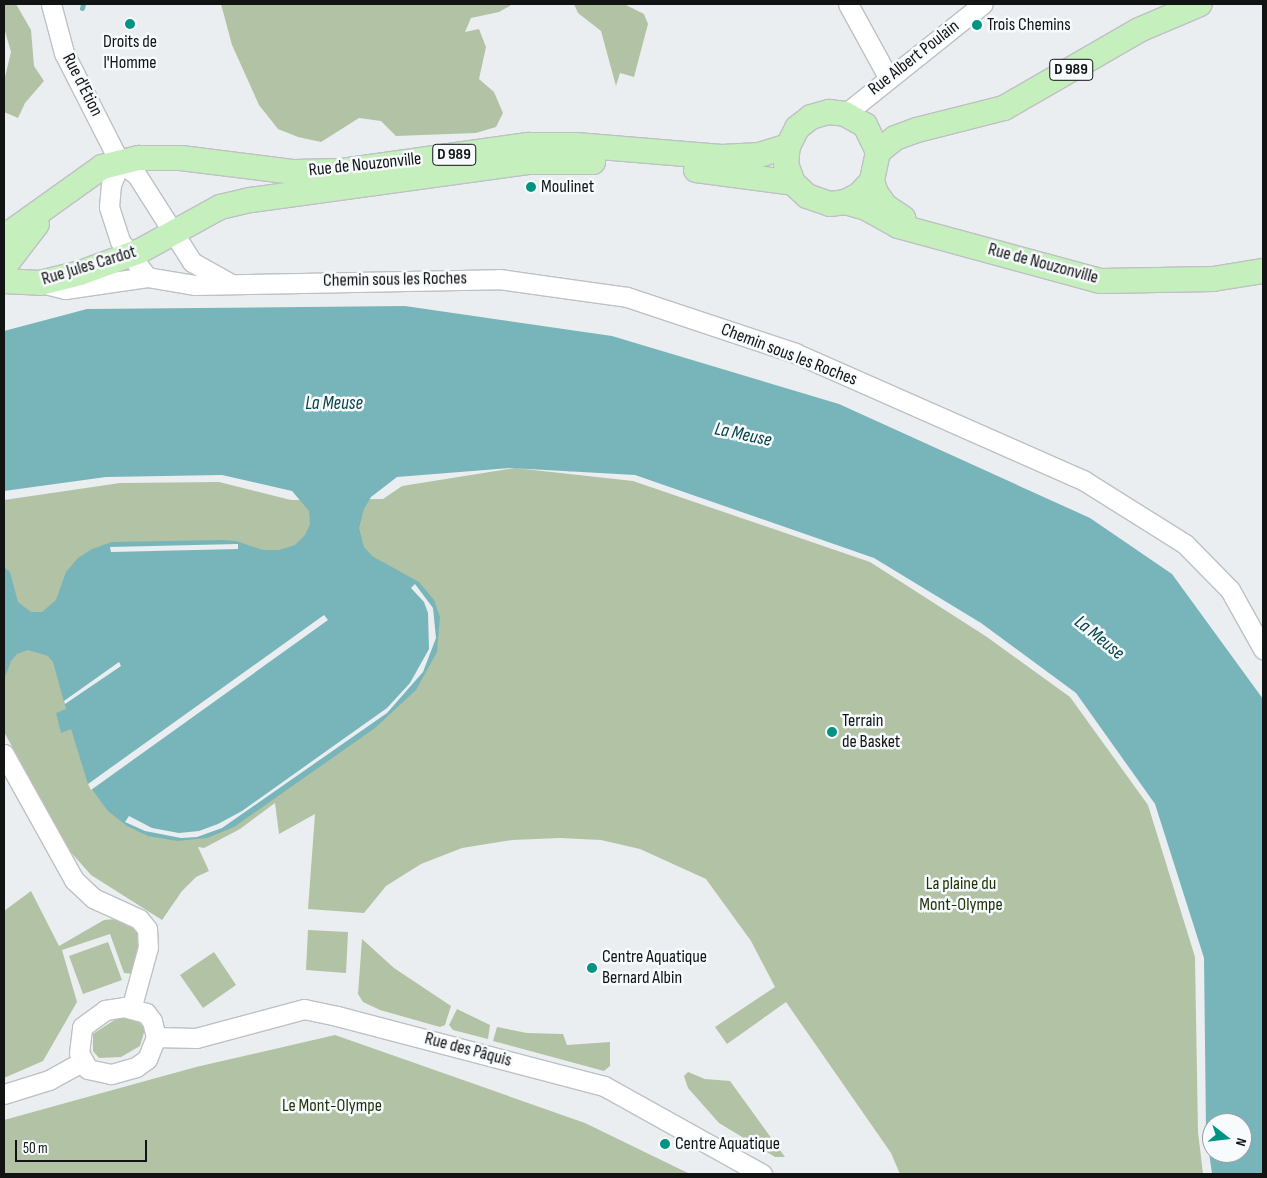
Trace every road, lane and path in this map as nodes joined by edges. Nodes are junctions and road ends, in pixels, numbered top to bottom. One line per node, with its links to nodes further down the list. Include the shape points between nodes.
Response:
1 (51, 4): 10 (street, Rue d'Etion, via 64,53)
2 (848, 4): 5 (street)
3 (983, 4): 5 (street, Rue Albert Poulain)
4 (1200, 4): 7 (main road, D 989, via 1139,30 1004,108 963,121)
5 (888, 77): 6 (street, Rue Albert Poulain)
6 (855, 119): 7 (main road, D 989); 8 (main road, via 829,112 811,117 797,128); 9 (main road)
7 (938, 124): 9 (main road, D 989, via 895,138)
8 (788, 146): 10 (main road, Rue de Nouzonville / D 989, via 759,155 722,157 576,145 528,145 342,171 294,172 181,158 139,158); 12 (main road, via 786,164)
9 (878, 152): 11 (main road)
10 (120, 163): 13 (main road, D 989, via 102,167); 15 (street, Chemin sous les Roches, via 136,174); 18 (street, via 111,184 109,207 120,241)
11 (872, 181): 14 (main road, via 859,195); 16 (main road, Rue de Nouzonville, via 885,206)
12 (793, 183): 14 (main road, Rue de Nouzonville, via 817,202); 15 (main road, Rue de Nouzonville / D 989, via 755,175 652,166 529,162 251,200 220,207)
13 (62, 193): 17 (main road); 19 (main road, D 989)
14 (845, 202): 16 (main road, Rue de Nouzonville, via 866,208 898,226)
15 (171, 233): 18 (main road, Rue Jules Cardot / D 989); 23 (street, Chemin sous les Roches, via 192,262)
16 (943, 236): 20 (main road, Rue de Nouzonville, via 1101,281 1213,279)
17 (4, 238)
18 (129, 254): 21 (street); 24 (main road, Rue Jules Cardot / D 989)
19 (4, 267)
20 (1263, 271)
21 (147, 277): 23 (street, Chemin sous les Roches, via 195,285); 24 (street, Chemin sous les Roches, via 65,290)
22 (4, 281): 24 (main road, Rue Jules Cardot)
23 (228, 282): 26 (street, Chemin sous les Roches, via 500,279 627,297 795,353 1084,480 1178,539 1230,590)
24 (40, 283): 25 (main road, D 989)
25 (4, 298)
26 (1263, 649)
27 (4, 754): 28 (street, via 74,880 93,898 124,910 139,919 147,929 148,947)
28 (131, 1009): 29 (street, via 146,1013 156,1030); 30 (street, via 105,1010 88,1019 80,1034)
29 (156, 1037): 30 (street, via 147,1059 124,1072 96,1073); 32 (street, Rue des Pâquis, via 196,1038 304,1009 337,1016 604,1086)
30 (82, 1062): 31 (street, via 49,1080)
31 (4, 1094)
32 (762, 1174)

